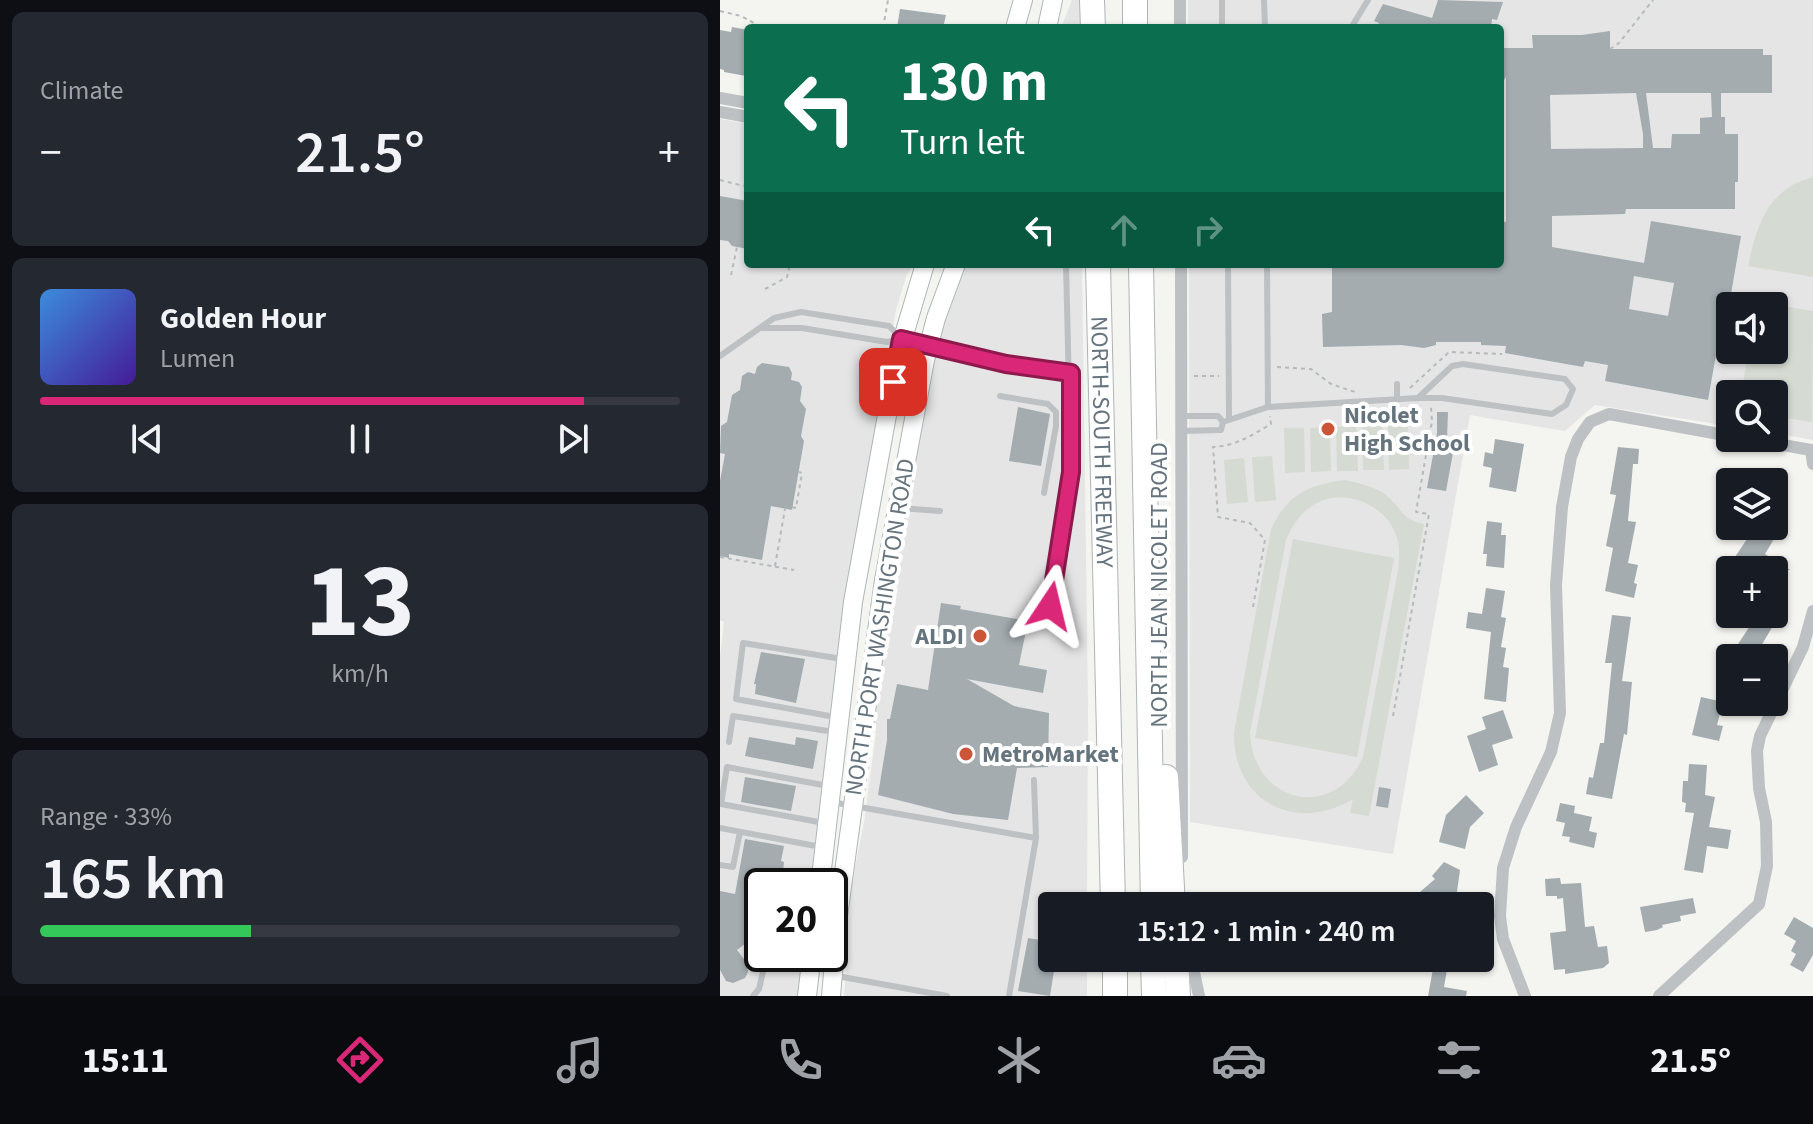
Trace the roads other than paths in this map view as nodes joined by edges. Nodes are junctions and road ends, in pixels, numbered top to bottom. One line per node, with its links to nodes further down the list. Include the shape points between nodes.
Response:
1 (1023, 0): 9 (main road)
2 (1053, 0): 10 (main road)
3 (1092, 0): 11 (highway)
4 (1135, 0): 12 (highway)
5 (1180, 0): 13 (street)
6 (1222, 0): 14 (lane)
7 (1264, 0): 15 (lane)
8 (1368, 0): 16 (lane)
9 (1016, 24)
10 (1048, 24)
11 (1093, 24)
12 (1135, 24)
13 (1180, 24)
14 (1222, 24)
15 (1265, 24)
16 (1353, 24)
17 (720, 98): 18 (street)
18 (744, 102)
19 (720, 112): 20 (street)
20 (744, 116)
21 (924, 268): 30 (main road, NORTH PORT WASHINGTON ROAD)
22 (955, 268): 31 (main road, NORTH PORT WASHINGTON ROAD)
23 (1066, 268): 33 (lane)
24 (1098, 268): 58 (highway, NORTH-SOUTH FREEWAY)
25 (1141, 268): 55 (highway, NORTH-SOUTH FREEWAY)
26 (1181, 268): 39 (street, NORTH JEAN NICOLET ROAD)
27 (1228, 268): 40 (lane)
28 (1267, 268): 38 (lane)
29 (763, 328): 30 (lane, via 802,328 887,342); 30 (lane, via 774,318 801,312 889,326); 32 (lane)
30 (901, 339): 31 (lane); 43 (main road, NORTH PORT WASHINGTON ROAD)
31 (929, 346): 33 (lane); 44 (main road, NORTH PORT WASHINGTON ROAD)
32 (720, 356)
33 (1071, 373): 52 (lane, via 1071,472)
34 (1397, 387): 37 (lane)
35 (1000, 396): 47 (lane, via 1048,404 1056,412)
36 (1418, 398): 36 (lane, via 1552,414 1566,405 1573,389 1565,379 1463,364 1452,366); 37 (lane)
37 (1397, 400): 38 (lane)
38 (1268, 407): 40 (lane)
39 (1181, 416): 40 (lane, via 1218,416); 41 (street, NORTH JEAN NICOLET ROAD)
40 (1226, 421): 41 (lane, via 1221,430)
41 (1181, 431): 73 (street, NORTH JEAN NICOLET ROAD)
42 (1716, 433): 92 (street, via 1609,414 1590,422 1571,457 1556,585 1560,713 1551,752 1503,868 1503,939)
43 (883, 435): 44 (lane); 50 (main road, NORTH PORT WASHINGTON ROAD)
44 (910, 440): 48 (main road, NORTH PORT WASHINGTON ROAD)
45 (1788, 446): 46 (street, via 1811,450)
46 (1813, 464)
47 (1044, 493)
48 (898, 507): 49 (lane); 51 (main road, NORTH PORT WASHINGTON ROAD)
49 (940, 511)
50 (853, 602): 51 (lane); 54 (main road, NORTH PORT WASHINGTON ROAD)
51 (880, 606): 61 (main road, NORTH PORT WASHINGTON ROAD)
52 (1050, 606)
53 (1813, 611): 93 (street, via 1803,647 1757,751 1767,866 1759,904)
54 (845, 660): 56 (main road, NORTH PORT WASHINGTON ROAD); 56 (lane, via 743,643 736,699)
55 (1150, 709): 71 (highway, NORTH-SOUTH FREEWAY); 72 (highway, via 1165,755)
56 (838, 725): 57 (lane, via 733,716); 60 (main road, NORTH PORT WASHINGTON ROAD)
57 (729, 742)
58 (1110, 771): 69 (highway); 70 (highway, NORTH-SOUTH FREEWAY)
59 (1034, 780): 65 (lane)
60 (831, 794): 61 (lane); 62 (main road, NORTH PORT WASHINGTON ROAD); 62 (lane, via 727,767 721,804)
61 (852, 805): 65 (lane); 81 (main road, NORTH PORT WASHINGTON ROAD)
62 (827, 824): 66 (main road, NORTH PORT WASHINGTON ROAD)
63 (720, 828): 64 (lane)
64 (740, 832): 66 (lane); 67 (lane, via 733,867)
65 (1036, 838): 86 (lane)
66 (824, 848): 68 (main road, NORTH PORT WASHINGTON ROAD)
67 (720, 865)
68 (822, 868)
69 (1100, 892)
70 (1113, 892)
71 (1153, 892)
72 (1172, 892)
73 (1183, 892)
74 (763, 972): 82 (lane)
75 (810, 972): 83 (main road)
76 (1100, 972): 87 (highway)
77 (1115, 972): 88 (highway)
78 (1153, 972): 89 (highway)
79 (1177, 972): 90 (highway)
80 (1194, 972): 91 (street)
81 (834, 975): 84 (main road, NORTH PORT WASHINGTON ROAD); 85 (lane)
82 (753, 996)
83 (807, 996)
84 (831, 996)
85 (947, 996)
86 (1009, 996)
87 (1099, 996)
88 (1115, 996)
89 (1154, 996)
90 (1178, 996)
91 (1199, 996)
92 (1525, 996)
93 (1659, 996)

